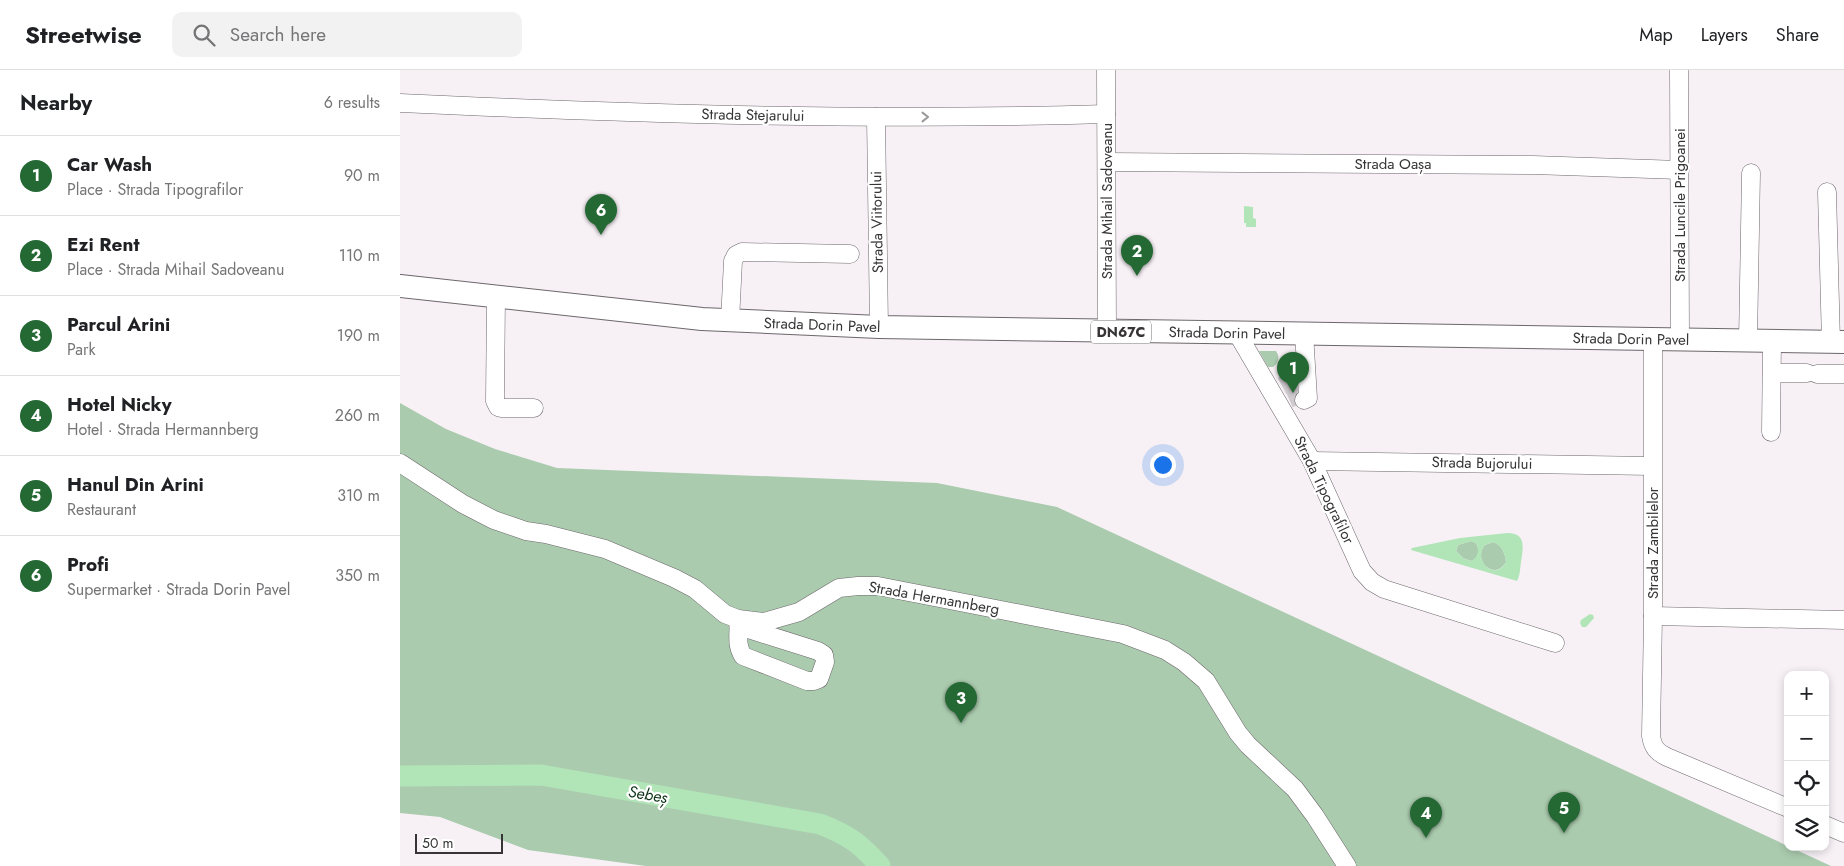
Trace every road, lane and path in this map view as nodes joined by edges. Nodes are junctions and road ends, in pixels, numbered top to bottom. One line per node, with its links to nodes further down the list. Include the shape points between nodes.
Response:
1 (1106, 70): 4 (street, Strada Mihail Sadoveanu)
2 (1679, 70): 7 (street, Strada Luncile Prigoanei)
3 (400, 103): 5 (street, Strada Stejarului, via 629,113)
4 (1106, 114): 5 (street, Strada Stejarului, one-way to 4); 6 (street, Strada Mihail Sadoveanu)
5 (876, 117): 14 (street, Strada Viitorului)
6 (1106, 162): 7 (street, Strada Oașa, via 1533,165); 15 (street, Strada Mihail Sadoveanu)
7 (1680, 170): 19 (street, Strada Luncile Prigoanei)
8 (1751, 173): 20 (street)
9 (1827, 192): 22 (street)
10 (850, 254): 13 (street, via 742,252 736,255)
11 (400, 286): 12 (main road, Strada Dorin Pavel / DN67C)
12 (496, 296): 13 (main road, Strada Dorin Pavel / DN67C); 26 (street, via 495,401 501,408)
13 (730, 321): 14 (main road, Strada Dorin Pavel / DN67C)
14 (879, 327): 15 (main road, Strada Dorin Pavel / DN67C)
15 (1107, 331): 16 (main road, Strada Dorin Pavel / DN67C)
16 (1237, 333): 17 (main road, Strada Dorin Pavel / DN67C); 25 (street, Strada Tipografilor)
17 (1304, 333): 18 (main road, Strada Dorin Pavel / DN67C); 25 (street)
18 (1653, 339): 19 (main road, Strada Dorin Pavel / DN67C); 30 (street, Strada Zambilelor)
19 (1680, 340): 20 (main road, Strada Dorin Pavel / DN67C)
20 (1748, 341): 21 (main road, Strada Dorin Pavel / DN67C)
21 (1772, 341): 22 (main road, Strada Dorin Pavel / DN67C); 23 (street)
22 (1838, 342)
23 (1772, 372): 24 (street); 27 (street)
24 (1844, 374)
25 (1291, 393): 28 (street, Strada Tipografilor)
26 (534, 408)
27 (1771, 432)
28 (1312, 460): 30 (street, Strada Bujorului); 34 (street, Strada Tipografilor, via 1362,571 1372,582)
29 (400, 463): 33 (street, Strada Hermannberg, via 494,520 526,531 605,549 674,578 695,589)
30 (1652, 466): 31 (street, Strada Zambilelor)
31 (1653, 616): 32 (street); 35 (street, Strada Zambilelor, via 1653,747 1667,757)
32 (1844, 620)
33 (738, 623): 33 (street, via 737,641 743,656 807,681 820,679 824,655); 38 (street, Strada Hermannberg, via 764,622 799,612 839,588 878,586 1123,634 1165,650 1206,681 1238,733 1295,789)
34 (1555, 644)
35 (1784, 806)
36 (1829, 827): 37 (street)
37 (1844, 833)
38 (1347, 866)

